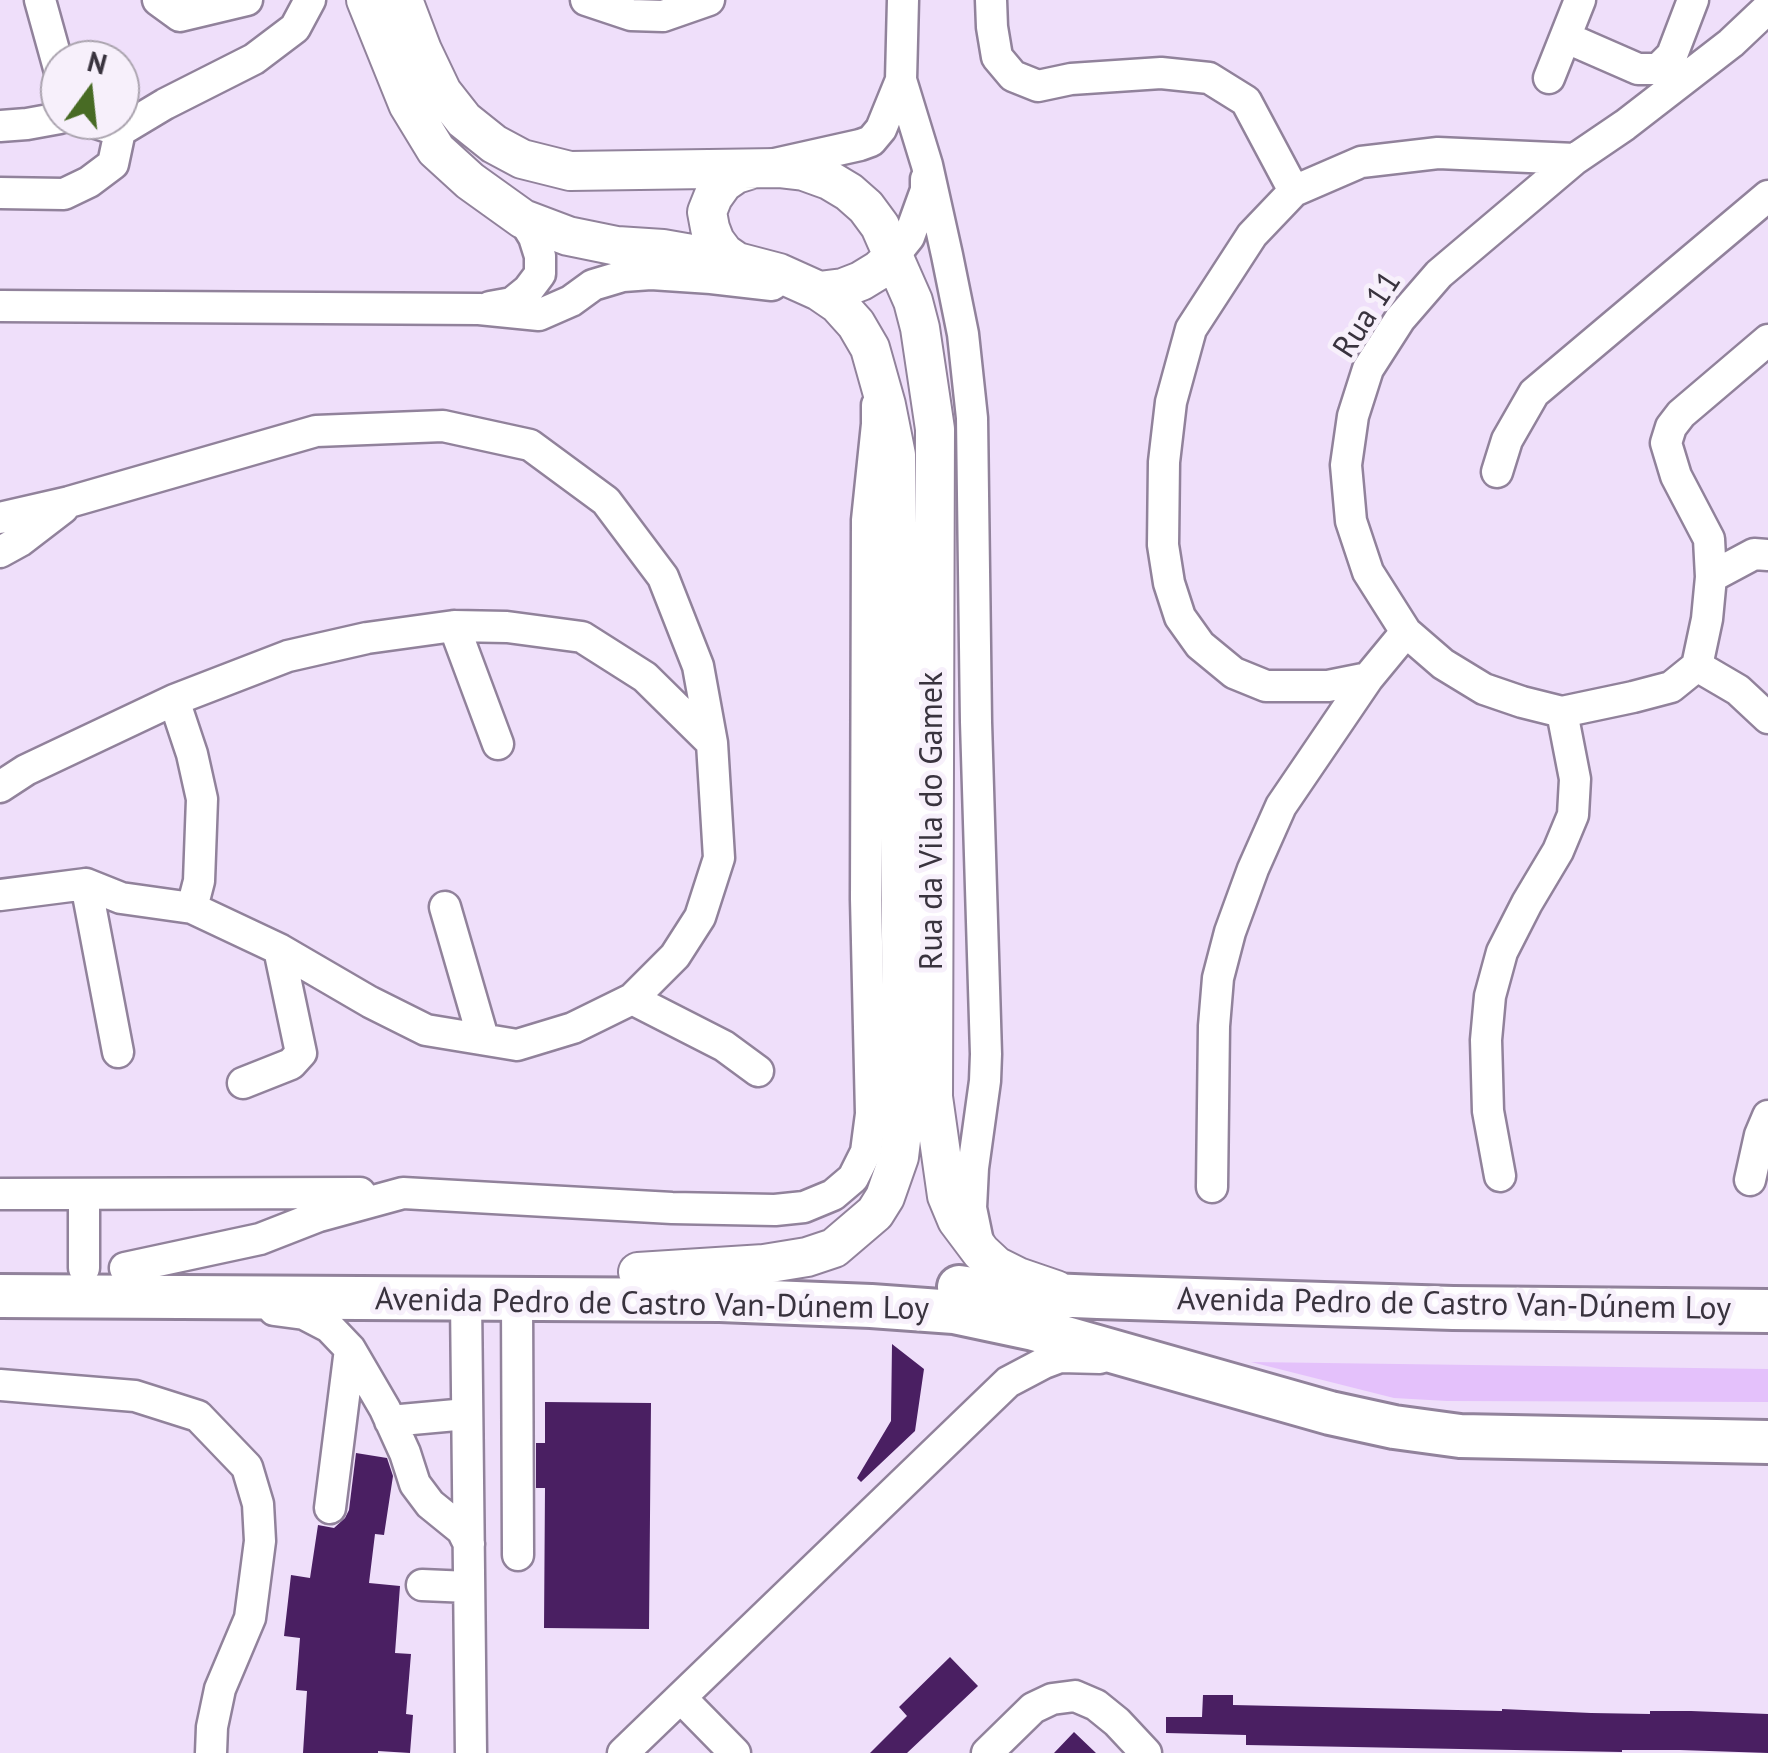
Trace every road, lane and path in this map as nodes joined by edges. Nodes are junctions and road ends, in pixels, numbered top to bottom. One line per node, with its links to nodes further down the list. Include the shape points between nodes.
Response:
1 (40, 0): 15 (street)
2 (158, 0): 3 (street, via 180,16)
3 (247, 0)
4 (310, 0): 18 (street, via 295,28 254,60)
5 (366, 0): 28 (main road, Rua da Vila do Gamek, via 408,104 436,150)
6 (403, 0): 24 (main road, Rua da Vila do Gamek, via 442,92 464,120 522,159 570,171)
7 (586, 0): 8 (street, via 631,15 663,16)
8 (709, 0)
9 (903, 0): 17 (street)
10 (992, 0): 25 (street, via 997,57 1013,76 1038,86 1161,73 1210,78 1246,101)
11 (1580, 0): 14 (street)
12 (1693, 0): 14 (street, via 1672,55 1658,68 1638,69)
13 (1768, 8): 22 (street, Rua 11)
14 (1566, 38): 16 (street)
15 (51, 40)
16 (1549, 78)
17 (901, 80): 23 (street); 24 (street, via 871,140)
18 (140, 118)
19 (40, 122): 20 (street)
20 (0, 126)
21 (118, 140): 26 (street, via 112,164 64,194)
22 (1575, 159): 25 (street, via 1438,152 1361,162); 46 (street, Rua 11, via 1438,274 1368,369 1352,416 1346,465 1352,522 1368,572)
23 (927, 166): 29 (street, via 918,216); 36 (street, via 964,334)
24 (752, 169): 29 (main road, Rua da Vila do Gamek, via 804,172 849,192 873,216); 30 (main road, via 723,183 707,212 715,241)
25 (1294, 190): 48 (street, via 1252,235 1192,329 1171,402 1163,544 1180,617 1200,645 1234,673 1266,686)
26 (0, 193)
27 (1768, 196): 38 (street, via 1534,393)
28 (523, 219): 30 (main road, Rua da Vila do Gamek, via 617,246); 33 (street, via 540,256 540,274 512,303)
29 (893, 257): 31 (main road, via 861,281); 37 (main road, Rua da Vila do Gamek, via 920,328)
30 (737, 262): 31 (main road, Rua da Vila do Gamek)
31 (819, 291): 33 (street, via 650,274 593,285 539,314); 35 (main road, Rua da Vila do Gamek, via 856,324)
32 (0, 306): 33 (street)
33 (479, 310)
34 (1768, 340): 44 (street, via 1680,414 1666,443 1709,540)
35 (876, 372): 71 (street, Rua da Vila do Gamek, via 878,424 867,520 871,1114 866,1152 853,1178 804,1207 775,1210); 77 (main road, Rua da Vila do Gamek, via 896,454 900,1157 875,1213 834,1248)
36 (973, 428): 43 (street); 53 (street)
37 (934, 429): 43 (street); 52 (main road, Rua da Vila do Gamek)
38 (1497, 472)
39 (70, 502): 40 (street); 41 (street); 54 (street, via 316,431 444,426 530,445 606,500 663,577 698,666)
40 (0, 518)
41 (0, 552)
42 (1768, 555): 44 (street, via 1754,554)
43 (954, 566): 52 (street); 53 (street)
44 (1710, 577): 47 (street)
45 (454, 626): 49 (street, via 288,656); 54 (street, via 582,637 646,677); 55 (street)
46 (1406, 632): 48 (street); 50 (street, Rua 11, via 1484,689)
47 (1697, 666): 50 (street, Rua 11, via 1672,687); 51 (street)
48 (1368, 678): 70 (street, via 1281,806 1230,932 1214,1026)
49 (174, 700): 56 (street); 60 (street, via 202,800)
50 (1562, 712): 68 (street, via 1573,814 1502,952 1490,996 1488,1111)
51 (1768, 718)
52 (933, 720): 74 (main road, Rua da Vila do Gamek, via 934,1097 947,1196)
53 (976, 722): 74 (street, via 986,1054 971,1208)
54 (712, 743): 62 (street, via 718,858 700,917 675,956)
55 (498, 744)
56 (0, 787)
57 (86, 884): 58 (street); 60 (street, via 121,898); 64 (street)
58 (0, 894)
59 (444, 907): 63 (street)
60 (192, 908): 61 (street)
61 (279, 949): 63 (street, via 426,1030); 66 (street, via 300,1052 291,1064)
62 (632, 999): 63 (street, via 573,1028 517,1045); 65 (street, via 724,1046)
63 (483, 1038)
64 (118, 1052)
65 (758, 1072)
66 (243, 1084)
67 (1768, 1116): 69 (street)
68 (1500, 1176)
69 (1750, 1180)
70 (1212, 1187)
71 (403, 1193): 73 (street); 76 (street, Rua da Vila do Gamek, via 260,1239)
72 (0, 1194): 73 (street)
73 (84, 1194): 76 (street)
74 (981, 1252): 80 (main road, Rua da Vila do Gamek, via 1018,1278)
75 (0, 1267): 76 (highway, Avenida Pedro de Castro Van-Dúnem Loy)
76 (104, 1268): 77 (highway, Avenida Pedro de Castro Van-Dúnem Loy)
77 (713, 1272): 80 (highway, Avenida Pedro de Castro Van-Dúnem Loy)
78 (0, 1296): 79 (highway, Avenida Pedro de Castro Van-Dúnem Loy)
79 (177, 1297): 81 (highway, Avenida Pedro de Castro Van-Dúnem Loy); 84 (street, via 304,1314 329,1326)
80 (1098, 1298): 83 (highway, Avenida Pedro de Castro Van-Dúnem Loy)
81 (466, 1299): 82 (highway, Avenida Pedro de Castro Van-Dúnem Loy); 87 (street)
82 (517, 1299): 85 (highway, Avenida Pedro de Castro Van-Dúnem Loy, via 720,1300 954,1312); 92 (street)
83 (1768, 1312)
84 (350, 1348): 88 (street); 90 (street)
85 (1177, 1369): 89 (highway, Avenida Pedro de Castro Van-Dúnem Loy, via 1394,1428 1460,1436); 95 (street, via 1060,1357 1008,1382)
86 (0, 1385): 96 (street, via 135,1396 198,1416 247,1468 260,1541 250,1618 220,1689)
87 (467, 1414): 88 (street); 91 (street)
88 (390, 1422): 91 (street, via 415,1484)
89 (1768, 1442)
90 (330, 1508)
91 (468, 1544): 94 (street)
92 (518, 1554)
93 (422, 1586): 94 (street)
94 (469, 1587): 97 (street)
95 (681, 1698): 98 (street); 99 (street)
96 (211, 1753)
97 (471, 1753)
98 (623, 1753)
99 (735, 1753)
100 (986, 1753): 101 (street, via 1033,1708 1075,1696 1096,1705)
101 (1146, 1753)

